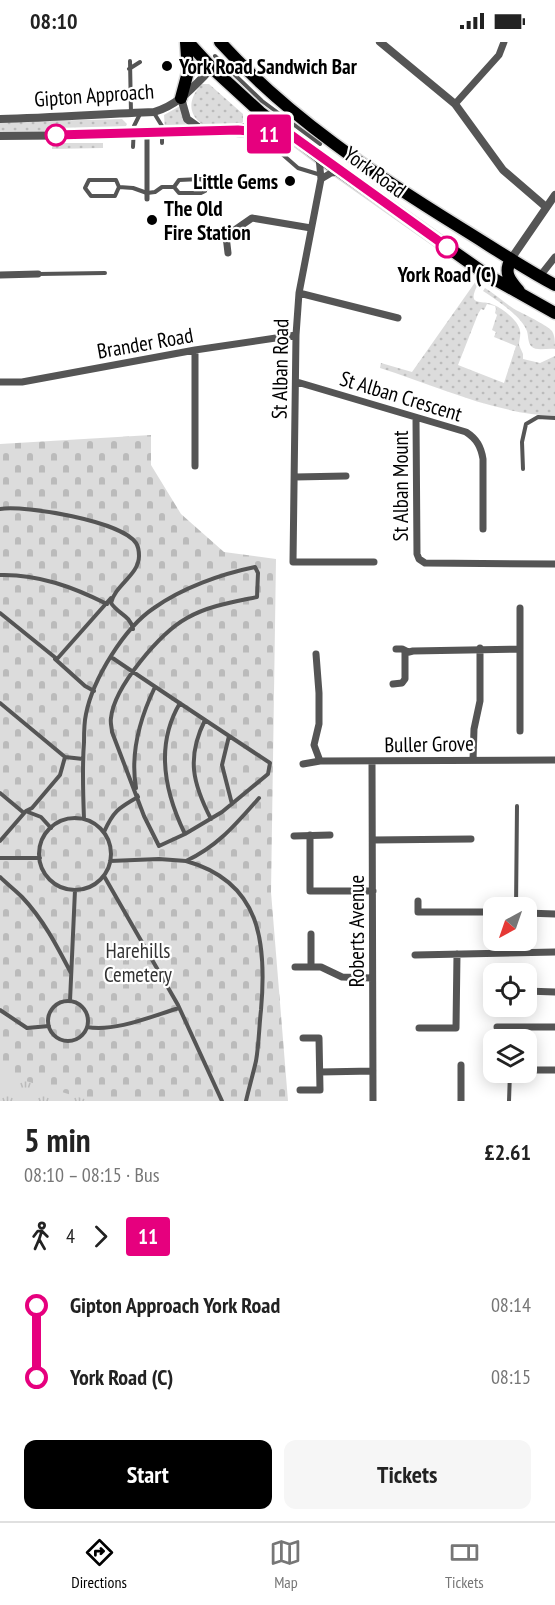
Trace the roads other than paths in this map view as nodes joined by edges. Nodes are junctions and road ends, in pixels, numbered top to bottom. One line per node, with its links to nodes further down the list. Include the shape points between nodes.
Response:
1 (187, 42): 8 (highway, York Road); 11 (highway, via 188,72)
2 (220, 42): 5 (highway, York Road)
3 (380, 42): 12 (street)
4 (504, 42): 12 (street, via 499,55)
5 (236, 59): 8 (highway); 10 (highway, York Road)
6 (130, 61): 9 (lane)
7 (140, 62): 9 (lane)
8 (216, 63): 11 (street, Gipton Approach); 13 (highway, York Road)
9 (129, 69): 15 (lane)
10 (260, 81): 13 (highway); 38 (highway, York Road, via 364,165)
11 (181, 98): 14 (street, Gipton Approach); 19 (street, via 187,119)
12 (455, 104): 34 (street, via 503,170)
13 (261, 106): 18 (street, via 250,125); 20 (highway, York Road); 27 (lane)
14 (154, 112): 16 (street, Gipton Approach); 22 (lane)
15 (131, 113): 16 (street, Gipton Approach); 17 (street, Gipton Approach)
16 (141, 113): 23 (lane)
17 (0, 119)
18 (238, 130): 19 (street, Gipton Approach); 20 (highway)
19 (206, 132): 22 (street, Gipton Approach)
20 (284, 132): 27 (highway, York Road); 29 (lane, via 282,154 298,168)
21 (147, 133): 22 (street, Gipton Approach); 23 (street, Gipton Approach); 33 (street)
22 (163, 133): 25 (lane)
23 (133, 134): 24 (street, Gipton Approach); 26 (lane)
24 (0, 136)
25 (162, 143)
26 (133, 147)
27 (319, 150): 28 (highway, York Road); 29 (street, St Alban Road)
28 (342, 172): 29 (street); 44 (highway, York Road, via 487,275)
29 (322, 177): 35 (street, St Alban Road)
30 (119, 187): 30 (lane, via 115,196 91,196 85,188 88,180 116,180); 33 (lane, via 133,188)
31 (174, 187): 31 (lane, via 179,193 201,193 207,185 201,179 179,180); 33 (lane, via 162,187)
32 (555, 195): 34 (street)
33 (147, 196)
34 (546, 207): 38 (street)
35 (311, 228): 36 (street, via 252,218 226,236); 43 (street, St Alban Road)
36 (228, 253)
37 (555, 256): 42 (street)
38 (511, 259): 42 (highway, York Road); 44 (highway, via 506,267 507,277)
39 (105, 273): 40 (lane)
40 (38, 274): 41 (street)
41 (0, 275)
42 (550, 283)
43 (299, 293): 46 (street); 47 (street, St Alban Road)
44 (522, 295): 45 (highway, York Road)
45 (555, 313)
46 (398, 318)
47 (296, 335): 48 (street, Brander Road); 50 (street, St Alban Road)
48 (195, 350): 49 (street, Brander Road, via 22,382); 53 (street)
49 (0, 382)
50 (297, 382): 51 (street, St Alban Crescent); 56 (street, St Alban Road)
51 (416, 418): 58 (street, St Alban Crescent, via 466,432 478,443 483,459); 60 (street, St Alban Mount, via 419,560)
52 (555, 418): 54 (lane, via 538,417 526,424)
53 (195, 466)
54 (523, 469)
55 (346, 476): 56 (street)
56 (295, 477): 59 (street, St Alban Road, via 293,562)
57 (0, 508): 62 (lane, via 69,515 129,537 136,543 140,559)
58 (483, 529)
59 (374, 562)
60 (555, 564)
61 (0, 575): 63 (lane, via 39,578)
62 (115, 592): 63 (lane); 64 (lane, via 111,599)
63 (106, 603): 64 (lane); 74 (lane, via 60,658)
64 (113, 607): 67 (lane, via 130,620)
65 (520, 608): 70 (street)
66 (0, 613): 74 (lane)
67 (133, 629): 73 (lane); 75 (lane, via 153,608 187,590 255,567 258,573 257,597 206,609 186,619 149,649)
68 (480, 648): 70 (street); 71 (street); 86 (street, via 480,701)
69 (396, 649): 71 (street)
70 (520, 649): 82 (street)
71 (408, 652): 76 (street, via 405,679)
72 (316, 654): 88 (street, via 319,724 314,745)
73 (111, 657): 75 (lane); 78 (lane)
74 (53, 658): 78 (lane)
75 (133, 672): 77 (lane); 92 (lane, via 119,694 111,718 112,732)
76 (393, 684)
77 (155, 687): 80 (lane); 92 (lane, via 138,731)
78 (94, 691): 85 (lane, via 86,714)
79 (0, 703): 84 (lane)
80 (180, 704): 81 (lane); 101 (lane, via 171,721 164,761 167,785)
81 (205, 720): 83 (lane); 98 (lane, via 195,744 194,772)
82 (520, 731)
83 (229, 736): 94 (lane, via 222,765); 94 (lane, via 270,763 268,774)
84 (65, 757): 85 (lane); 96 (lane, via 60,775)
85 (83, 759): 97 (lane)
86 (473, 760): 87 (street, Buller Grove); 89 (street, Buller Grove)
87 (555, 760)
88 (321, 761): 89 (street, Buller Grove); 90 (street, Buller Grove)
89 (372, 761): 106 (street, Roberts Avenue)
90 (303, 764)
91 (0, 793): 96 (lane)
92 (138, 797): 100 (lane, via 112,814); 101 (lane, via 159,846)
93 (259, 798): 111 (lane, via 220,840)
94 (232, 804): 98 (lane)
95 (517, 806): 116 (lane)
96 (25, 812): 99 (lane, via 41,817); 107 (lane)
97 (84, 819): 99 (lane, via 65,820); 100 (lane)
98 (211, 819): 101 (lane)
99 (51, 828): 109 (lane, via 41,842)
100 (104, 832): 110 (lane, via 110,843)
101 (185, 834)
102 (330, 834): 103 (street)
103 (310, 835): 104 (street); 115 (street, via 310,891)
104 (294, 836)
105 (471, 839): 106 (street)
106 (373, 840): 115 (street, Roberts Avenue)
107 (0, 842)
108 (0, 858): 109 (lane)
109 (40, 858): 114 (lane, via 50,879)
110 (110, 861): 111 (lane); 112 (lane)
111 (186, 861): 148 (lane, via 202,866 239,892 262,942 264,976 256,1060)
112 (104, 876): 114 (lane, via 95,885); 132 (lane)
113 (0, 877): 127 (lane, via 36,914)
114 (75, 890): 127 (lane)
115 (373, 891): 128 (street, Roberts Avenue)
116 (516, 897)
117 (418, 901): 118 (street, via 418,912)
118 (483, 912)
119 (537, 913): 120 (street)
120 (555, 914)
121 (310, 934): 126 (street)
122 (555, 952): 123 (street)
123 (457, 954): 124 (street); 138 (street, via 456,1028)
124 (415, 955)
125 (295, 967): 126 (street)
126 (311, 967): 128 (street, via 321,967 342,978)
127 (71, 973): 131 (lane)
128 (372, 978): 143 (street, Roberts Avenue)
129 (537, 991): 130 (street)
130 (555, 992)
131 (70, 1001): 134 (lane, via 62,1001 51,1009); 135 (lane, via 86,1010)
132 (179, 1008): 135 (lane, via 117,1027); 147 (lane)
133 (0, 1010): 134 (lane, via 27,1028)
134 (49, 1026): 135 (lane, via 58,1038 71,1041 83,1035)
135 (87, 1027)
136 (497, 1027): 137 (street)
137 (555, 1027)
138 (420, 1028)
139 (303, 1038): 144 (street, via 319,1038)
140 (461, 1065): 150 (street)
141 (537, 1070): 142 (street)
142 (555, 1070)
143 (373, 1071): 144 (street); 149 (street, Roberts Avenue)
144 (320, 1072): 146 (street, via 320,1090)
145 (510, 1083): 151 (lane)
146 (300, 1090)
147 (222, 1101)
148 (246, 1101)
149 (373, 1101)
150 (461, 1101)
151 (509, 1101)

